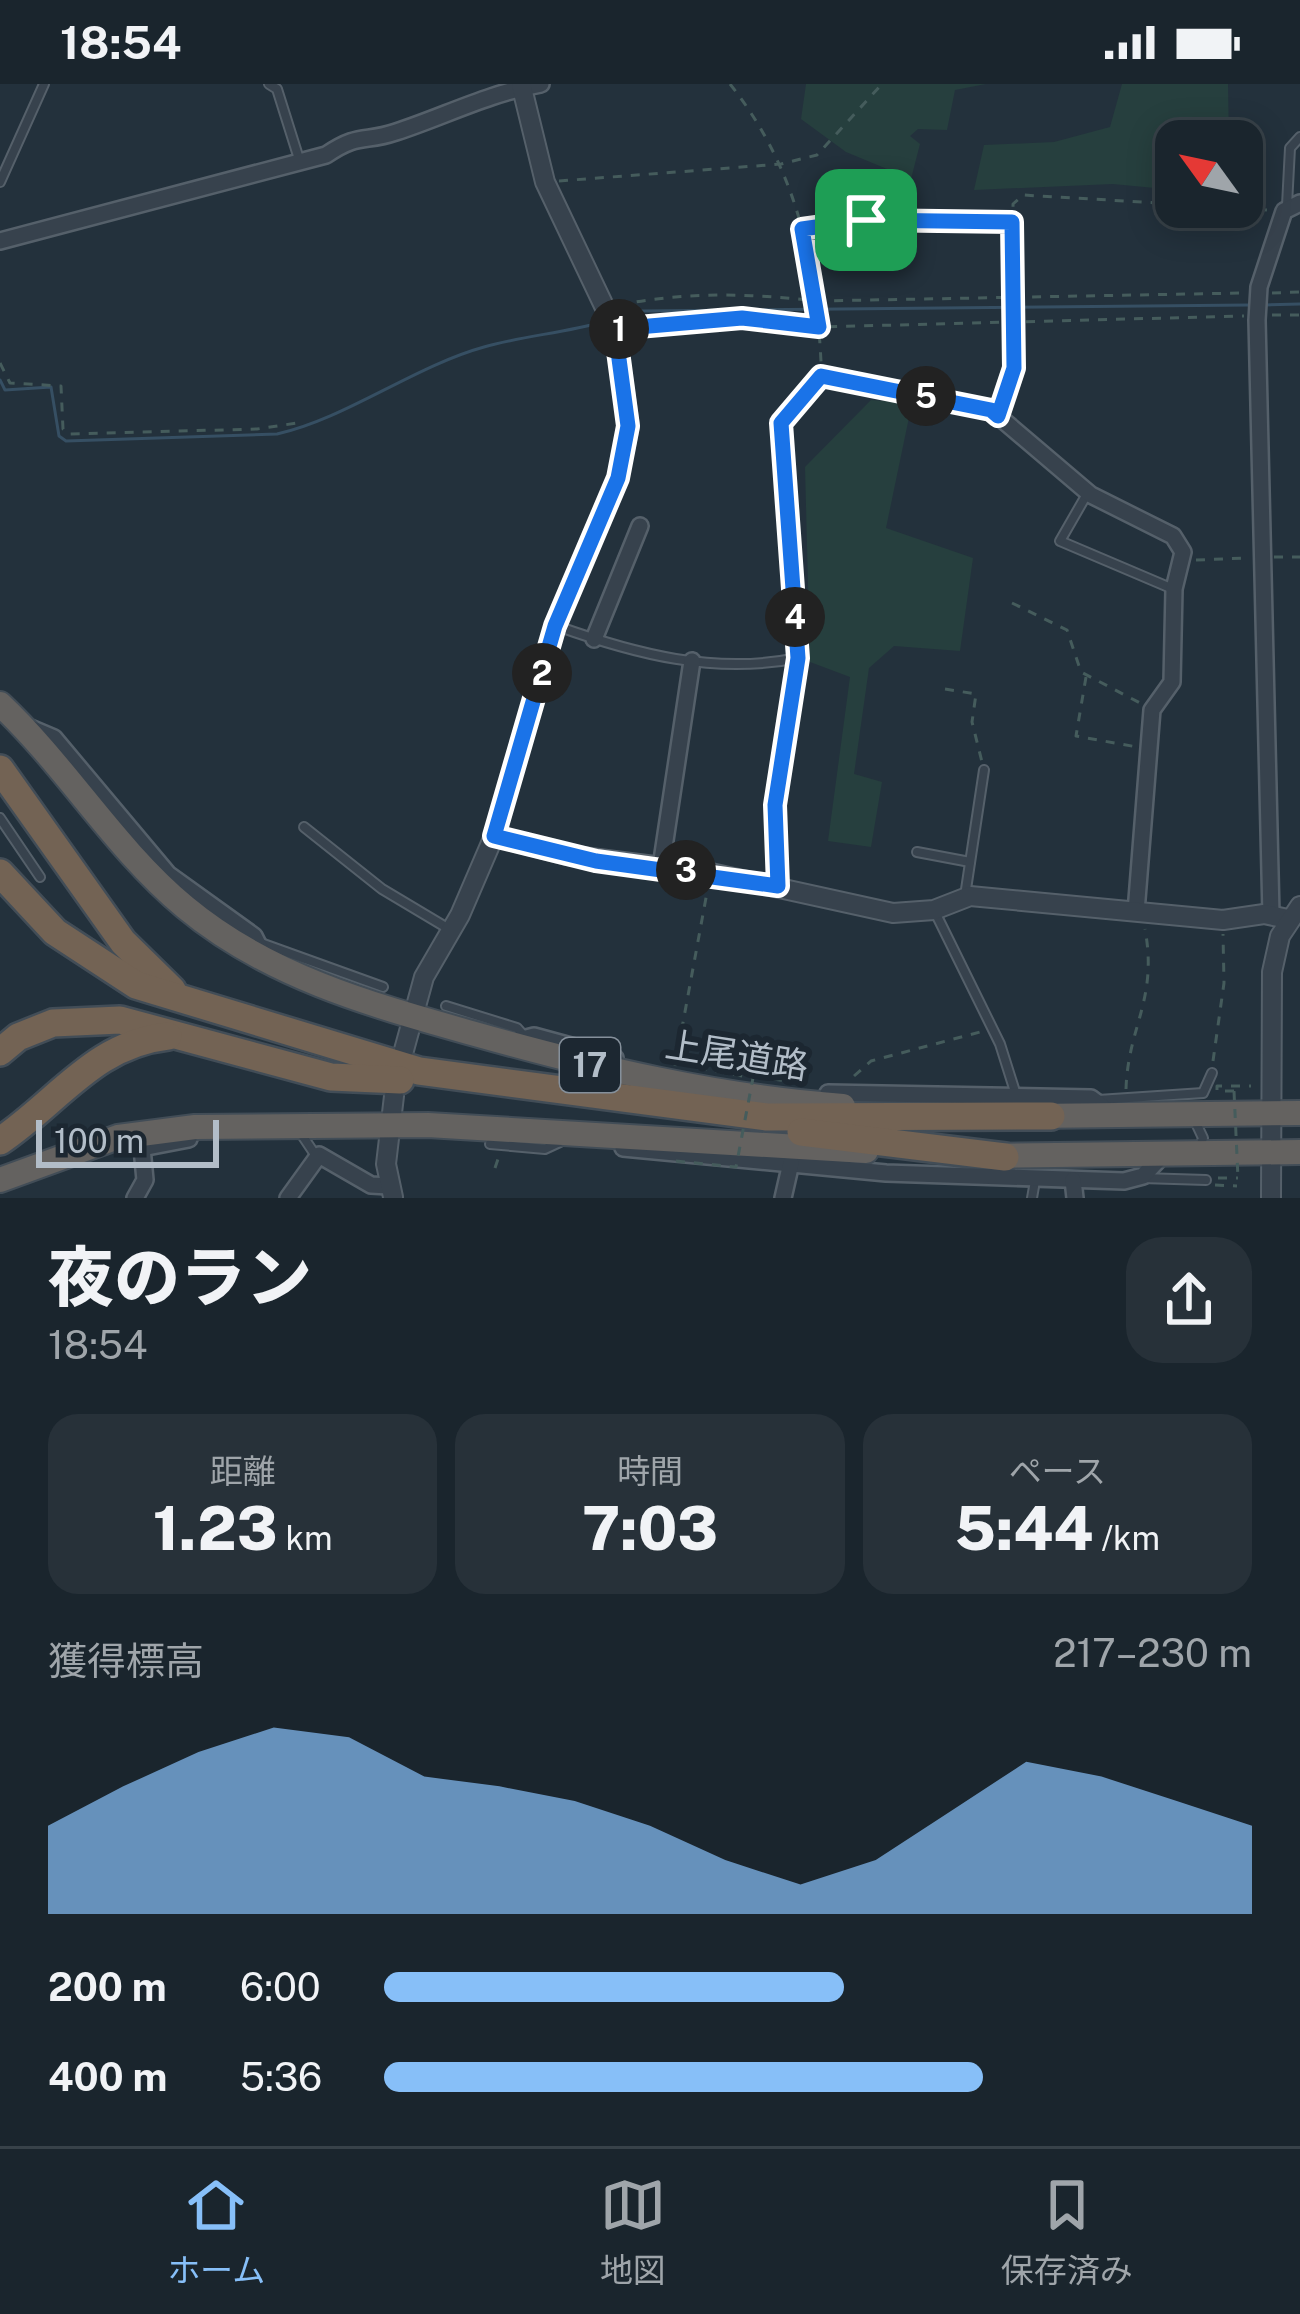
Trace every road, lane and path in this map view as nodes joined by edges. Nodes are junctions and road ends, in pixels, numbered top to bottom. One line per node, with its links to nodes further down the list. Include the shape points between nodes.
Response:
1 (44, 84): 9 (lane)
2 (269, 84): 7 (lane)
3 (730, 84): 8 (path)
4 (882, 84): 8 (path, via 817,155)
5 (528, 85): 7 (street, via 392,134 354,136); 10 (street)
6 (1300, 136): 12 (lane, via 1290,148)
7 (300, 162): 15 (street)
8 (781, 164): 10 (path); 14 (path)
9 (0, 182)
10 (545, 182): 20 (street)
11 (1155, 203): 13 (path, via 1023,195)
12 (1290, 206): 17 (street)
13 (1012, 222): 14 (path, via 866,220); 18 (path)
14 (802, 229): 19 (path)
15 (0, 241)
16 (1300, 292): 17 (path)
17 (1258, 293): 18 (path); 22 (street)
18 (1012, 295): 19 (path); 23 (path)
19 (815, 301): 20 (path, via 657,298); 24 (path)
20 (608, 308): 25 (street)
21 (1300, 314): 22 (path)
22 (1257, 316): 23 (path); 33 (street)
23 (1011, 322): 24 (path); 29 (path, via 1014,368)
24 (819, 327): 25 (path, via 742,318); 28 (path)
25 (615, 329): 38 (street, via 627,399 622,461)
26 (0, 353): 27 (path)
27 (1, 362): 30 (path, via 10,383 61,386 69,434)
28 (821, 376): 29 (street); 40 (path, via 781,423)
29 (998, 416): 31 (street)
30 (304, 422)
31 (1087, 492): 35 (street, via 1173,536); 36 (lane, via 1060,542)
32 (640, 526): 39 (street)
33 (1262, 557): 34 (path); 35 (path); 62 (street)
34 (1300, 557)
35 (1182, 561): 36 (street)
36 (1174, 590): 45 (street, via 1172,682)
37 (1012, 604): 42 (path, via 1067,630)
38 (555, 626): 39 (lane); 51 (street)
39 (594, 639): 41 (lane)
40 (798, 658): 41 (lane, via 755,667); 58 (lane, via 775,805)
41 (692, 662): 54 (street)
42 (1087, 675): 45 (path); 46 (path, via 1076,736)
43 (945, 689): 48 (path, via 976,694 972,722)
44 (0, 704): 65 (highway, 上尾道路 / 17, via 161,886 212,927)
45 (1152, 710): 46 (street)
46 (1149, 749): 61 (street)
47 (0, 769): 67 (highway, via 123,942)
48 (984, 770): 53 (lane)
49 (0, 818): 57 (lane)
50 (304, 827): 64 (lane, via 382,889)
51 (494, 836): 54 (street); 64 (street)
52 (917, 852): 53 (lane)
53 (970, 862): 59 (lane)
54 (661, 867): 56 (street)
55 (0, 873): 67 (highway, via 26,907 90,958)
56 (711, 873): 58 (street); 75 (path)
57 (40, 877)
58 (778, 886): 60 (street, via 893,914)
59 (965, 898): 60 (street); 61 (street)
60 (934, 910): 70 (lane)
61 (1139, 912): 63 (street); 84 (path, via 1149,998)
62 (1286, 914): 63 (street); 86 (street, via 1272,972)
63 (1223, 920): 76 (path)
64 (451, 930): 69 (street)
65 (261, 951): 66 (lane); 69 (highway, 上尾道路 / 17, via 332,991)
66 (383, 987)
67 (190, 1003): 87 (highway, via 419,1071 618,1101 766,1117)
68 (446, 1006): 72 (lane, via 517,1028)
69 (411, 1016): 72 (highway, 上尾道路 / 17); 73 (street)
70 (991, 1029): 78 (path, via 872,1061); 83 (lane)
71 (184, 1036): 74 (highway, via 82,1019 31,1031); 94 (highway, via 134,1041 97,1060); 102 (highway, via 331,1077)
72 (517, 1040): 75 (street); 87 (highway, 上尾道路 / 17, via 625,1073 788,1101)
73 (404, 1050)
74 (0, 1052)
75 (680, 1067): 81 (street); 105 (path, bridge, via 753,1078 736,1167)
76 (1212, 1073): 84 (lane, via 1203,1093)
77 (788, 1075): 79 (path)
78 (854, 1076): 81 (lane)
79 (782, 1080)
80 (1251, 1086): 112 (path, bridge, via 1217,1086 1234,1091 1238,1178 1212,1178 1212,1185)
81 (853, 1095): 83 (street)
82 (394, 1096): 90 (street)
83 (1017, 1099): 84 (street)
84 (1113, 1105): 87 (highway, 上尾道路 / 17); 88 (highway, 上尾道路 / 17)
85 (1300, 1113): 86 (highway, 上尾道路 / 17)
86 (1272, 1114): 88 (highway, 上尾道路 / 17); 99 (street)
87 (1052, 1116)
88 (1190, 1116): 104 (lane, via 1203,1138)
89 (226, 1127): 91 (highway, 17); 93 (highway, 17); 97 (street)
90 (389, 1128): 91 (highway, 17); 92 (highway, 17); 114 (street)
91 (299, 1130): 101 (lane)
92 (554, 1137): 96 (lane, via 545,1149); 102 (highway, 17); 106 (street)
93 (113, 1138): 97 (street); 110 (highway, 17)
94 (0, 1141)
95 (490, 1144): 96 (lane)
96 (508, 1145): 100 (lane)
97 (142, 1148): 115 (street, via 145,1180)
98 (1300, 1152): 99 (highway, 17)
99 (1271, 1153): 104 (highway, 17); 119 (street)
100 (500, 1155): 107 (path)
101 (316, 1156): 114 (street); 116 (street)
102 (1005, 1156): 103 (highway, 17)
103 (1161, 1157): 104 (highway, 17); 108 (street)
104 (1189, 1157)
105 (676, 1160)
106 (791, 1163): 109 (street); 117 (street)
107 (495, 1168)
108 (1141, 1177): 111 (lane); 113 (street)
109 (1036, 1179): 113 (street); 118 (lane)
110 (0, 1180)
111 (1206, 1180)
112 (1238, 1186)
113 (1074, 1189)
114 (392, 1194)
115 (135, 1198)
116 (288, 1198)
117 (783, 1198)
118 (1032, 1198)
119 (1271, 1198)

